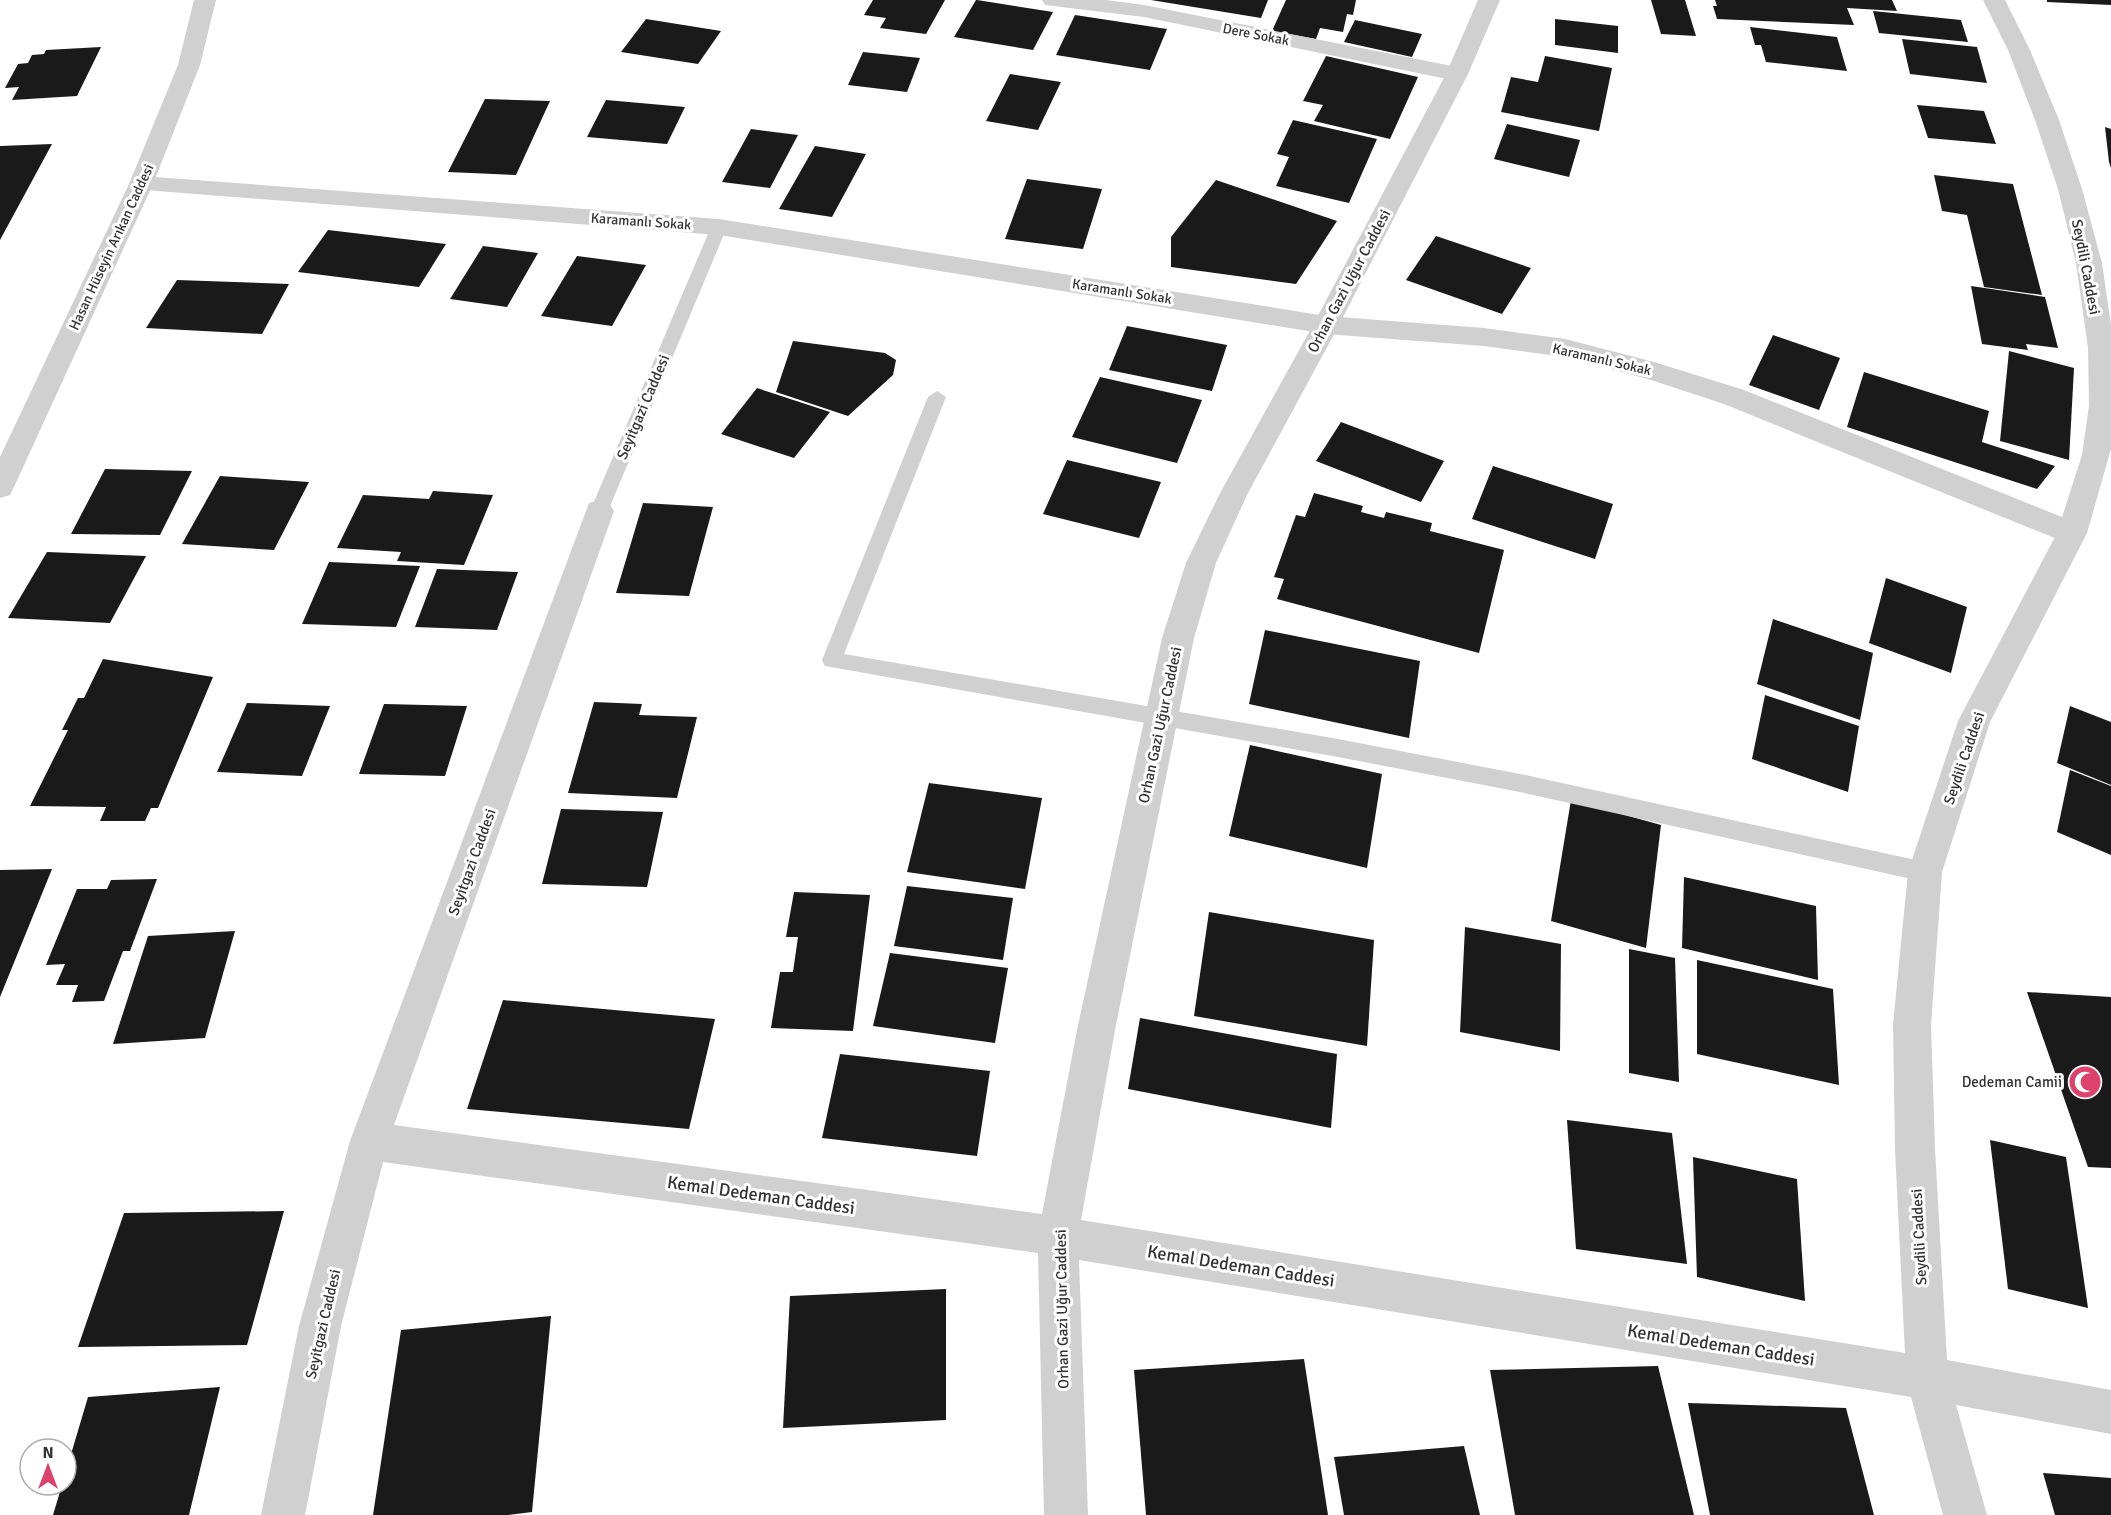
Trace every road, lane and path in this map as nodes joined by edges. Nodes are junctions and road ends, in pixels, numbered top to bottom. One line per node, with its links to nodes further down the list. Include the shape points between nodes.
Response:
1 (205, 0): 6 (street, Hasan Hüseyin Arıkan Caddesi, via 189,65)
2 (1053, 0): 5 (street, Dere Sokak, via 1144,11)
3 (1489, 0): 5 (street, Orhan Gazi Uğur Caddesi)
4 (1994, 0): 12 (street, Seydili Caddesi, via 2019,50 2070,189 2090,274 2101,348 2103,406 2096,455)
5 (1457, 74): 8 (street, Orhan Gazi Uğur Caddesi)
6 (141, 184): 7 (street, Karamanlı Sokak); 10 (street, Hasan Hüseyin Arıkan Caddesi)
7 (719, 227): 8 (street, Karamanlı Sokak); 11 (lane, Seyitgazi Caddesi)
8 (1326, 325): 12 (street, Karamanlı Sokak, via 1484,337 1564,348 1654,371 1734,397); 13 (street, Orhan Gazi Uğur Caddesi, via 1233,495 1201,563 1178,638)
9 (937, 398): 13 (lane, via 832,660)
10 (0, 487)
11 (599, 511): 15 (street, Seyitgazi Caddesi)
12 (2072, 533): 14 (street, Seydili Caddesi, via 1974,720)
13 (1162, 718): 14 (lane, via 1520,783); 16 (street, Orhan Gazi Uğur Caddesi, via 1096,1030)
14 (1925, 872): 17 (street, Seydili Caddesi, via 1912,1025)
15 (369, 1141): 16 (street, Kemal Dedeman Caddesi); 19 (street, Seyitgazi Caddesi, via 320,1326)
16 (1058, 1236): 17 (street, Kemal Dedeman Caddesi); 20 (street, Orhan Gazi Uğur Caddesi)
17 (1927, 1378): 18 (street, Kemal Dedeman Caddesi); 21 (street, Seydili Caddesi)
18 (2111, 1412)
19 (283, 1515)
20 (1066, 1515)
21 (1965, 1515)

